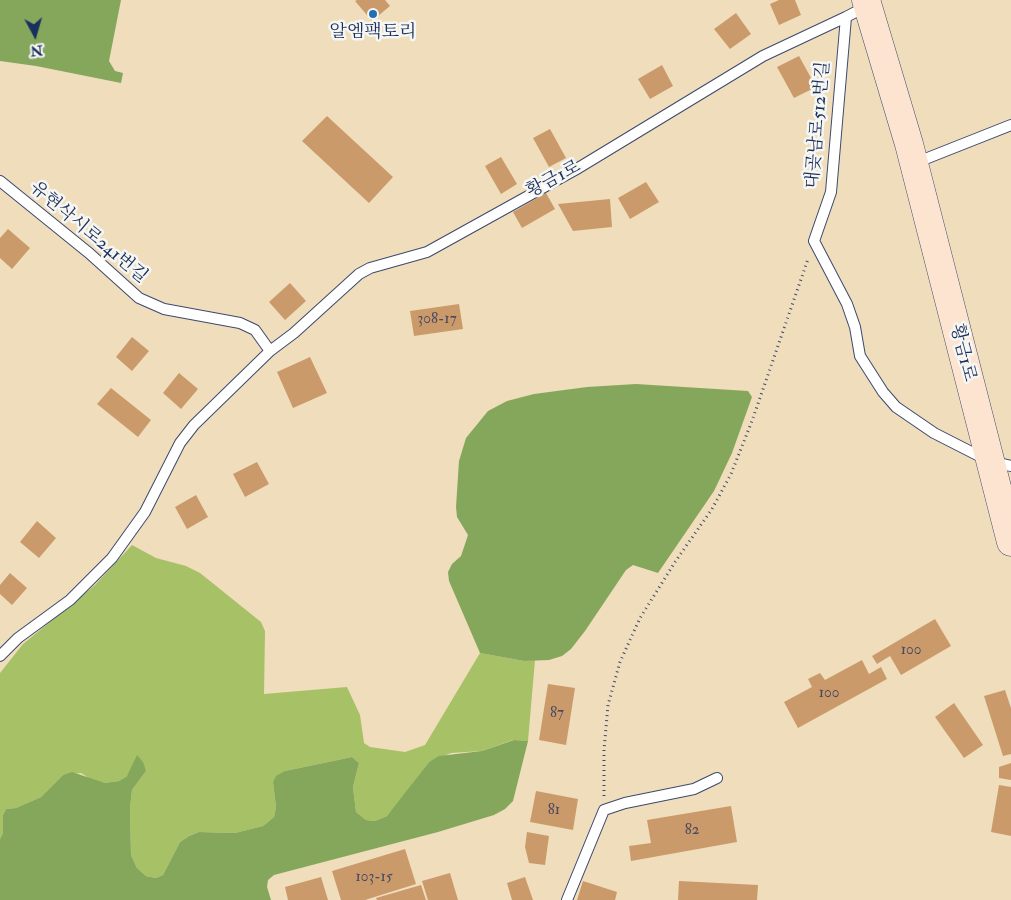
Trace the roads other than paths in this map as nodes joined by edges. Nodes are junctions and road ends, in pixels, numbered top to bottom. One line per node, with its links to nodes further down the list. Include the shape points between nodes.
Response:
1 (860, 8): 3 (street, 황금1로); 5 (lane, 황금1로, via 756,60 592,160 427,252 359,274); 6 (lane, 대곶남로512번길, via 831,192 814,241 847,304 860,356 883,392 896,407 934,433)
2 (1011, 126): 3 (lane)
3 (914, 163): 6 (street, 황금1로)
4 (0, 181): 5 (lane, 유현삭시로241번길, via 139,298 164,309 240,322 255,330)
5 (270, 351): 8 (lane, via 194,424 180,443 145,512 112,558 70,600 18,638)
6 (1000, 464): 7 (street, 황금1로)
7 (1011, 542)
8 (0, 656)
9 (717, 778): 10 (lane, via 694,789 604,810)
10 (567, 900)

